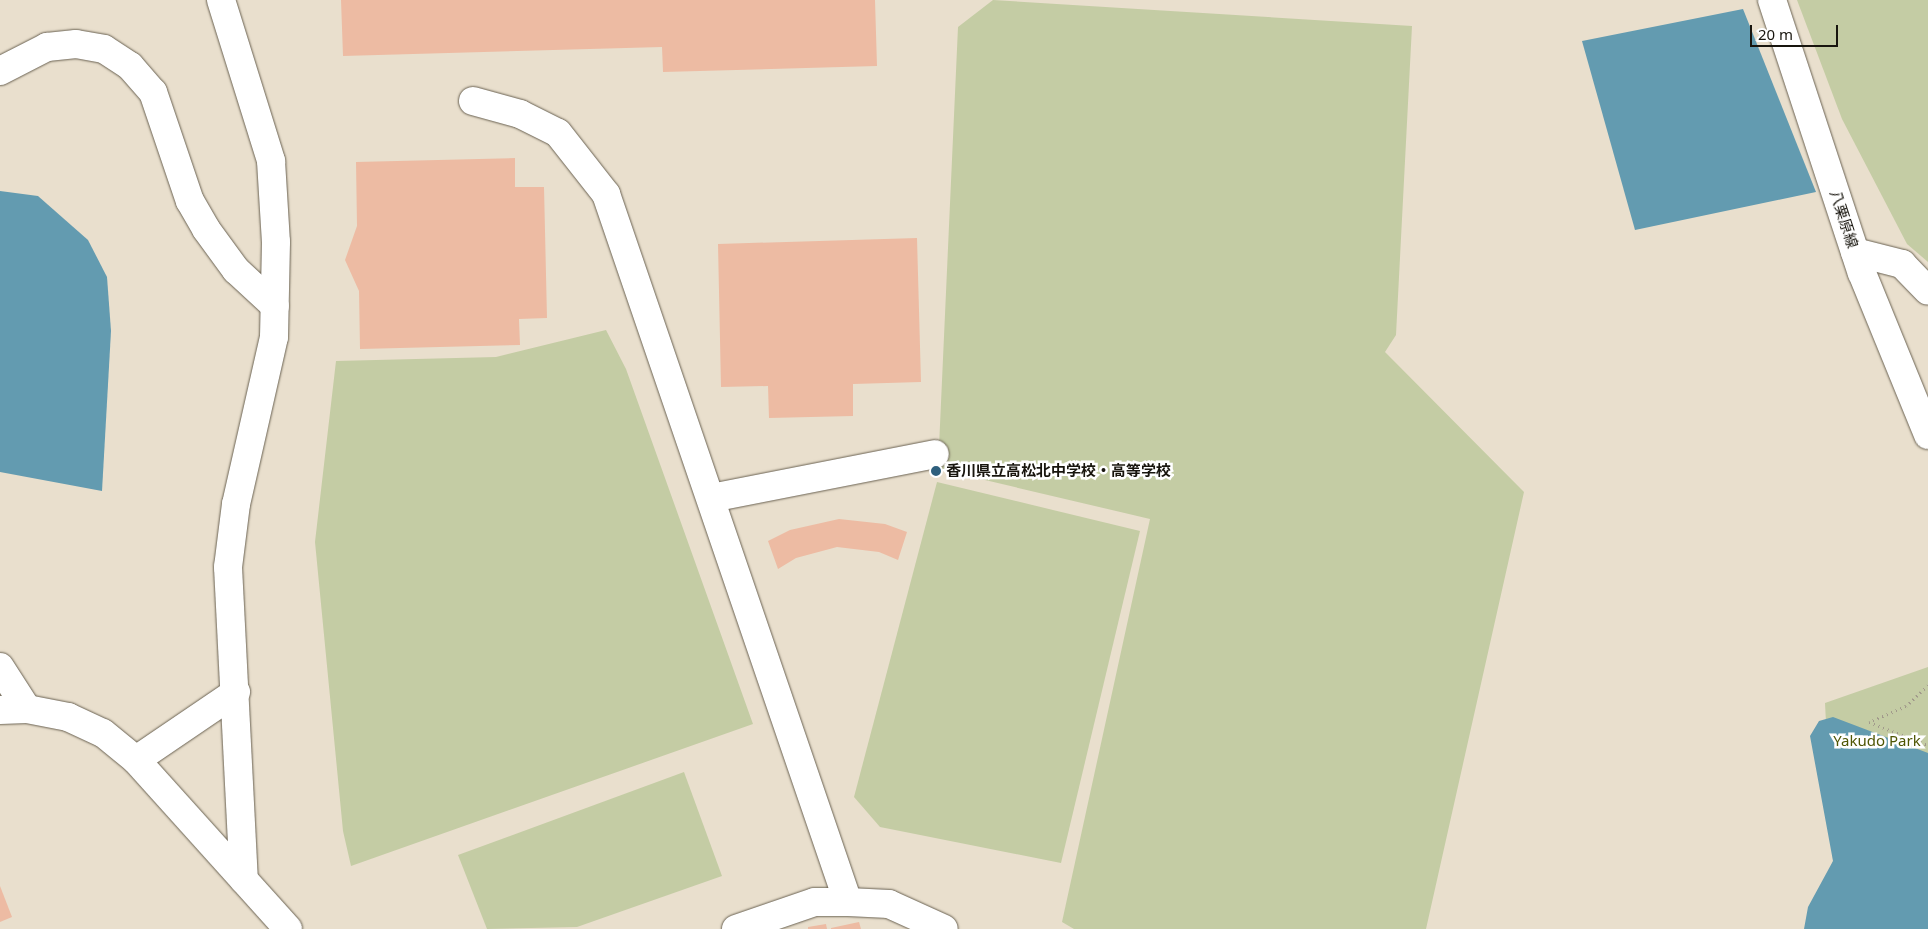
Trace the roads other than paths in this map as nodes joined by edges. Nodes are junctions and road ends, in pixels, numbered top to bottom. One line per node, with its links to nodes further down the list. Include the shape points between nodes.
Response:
1 (221, 0): 7 (street, via 271,161)
2 (1772, 0): 5 (street, 八栗原線)
3 (0, 71): 7 (street, via 47,47 76,44 104,49 130,66 153,92 190,201 206,229 236,270)
4 (473, 101): 10 (street, via 520,114 558,133 606,194)
5 (1855, 252): 6 (street, via 1902,264); 8 (street, 八栗原線)
6 (1928, 290)
7 (275, 306): 12 (street, via 274,337 236,504 228,567)
8 (1928, 435)
9 (935, 454): 10 (street)
10 (712, 498): 17 (street)
11 (0, 667): 13 (street)
12 (236, 692): 15 (street); 16 (street)
13 (27, 709): 14 (street); 15 (street, via 68,717 104,733)
14 (0, 710)
15 (136, 760): 16 (street)
16 (244, 880): 18 (street)
17 (848, 902): 19 (street, via 815,902); 20 (street, via 889,904)
18 (288, 929)
19 (736, 929)
20 (944, 929)

